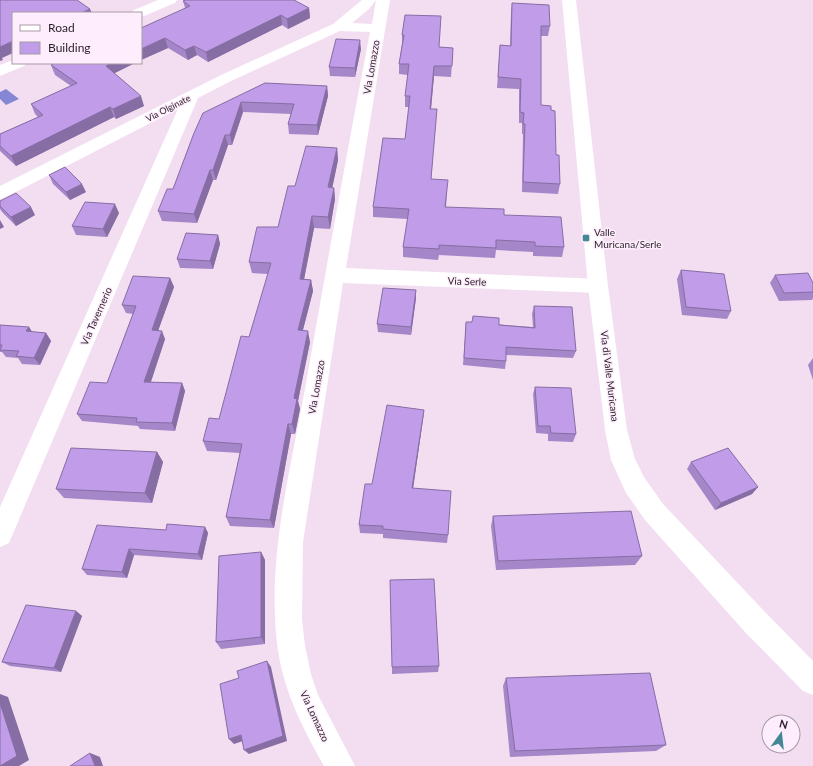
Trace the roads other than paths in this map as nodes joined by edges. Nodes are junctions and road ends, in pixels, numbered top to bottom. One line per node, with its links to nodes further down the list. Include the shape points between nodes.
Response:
1 (170, 0): 4 (street)
2 (569, 0): 12 (street, Via di Valle Muricana)
3 (368, 2): 5 (street, Via Olginate); 6 (street, Via Lomazzo)
4 (141, 12)
5 (338, 27): 6 (street, Via Olginate); 9 (street, Via Olginate, via 224,79)
6 (378, 28): 11 (street, Via Lomazzo)
7 (17, 64): 8 (street)
8 (0, 71)
9 (191, 97): 10 (street, Via Olginate); 13 (street, Via Tavernerio)
10 (0, 193)
11 (335, 275): 12 (street, Via Serle); 15 (street, Via Lomazzo, via 290,542 288,619 296,667 305,699)
12 (598, 286): 14 (street, Via di Valle Muricana, via 616,430 623,460 635,485 654,512)
13 (0, 535)
14 (813, 682)
15 (340, 766)

